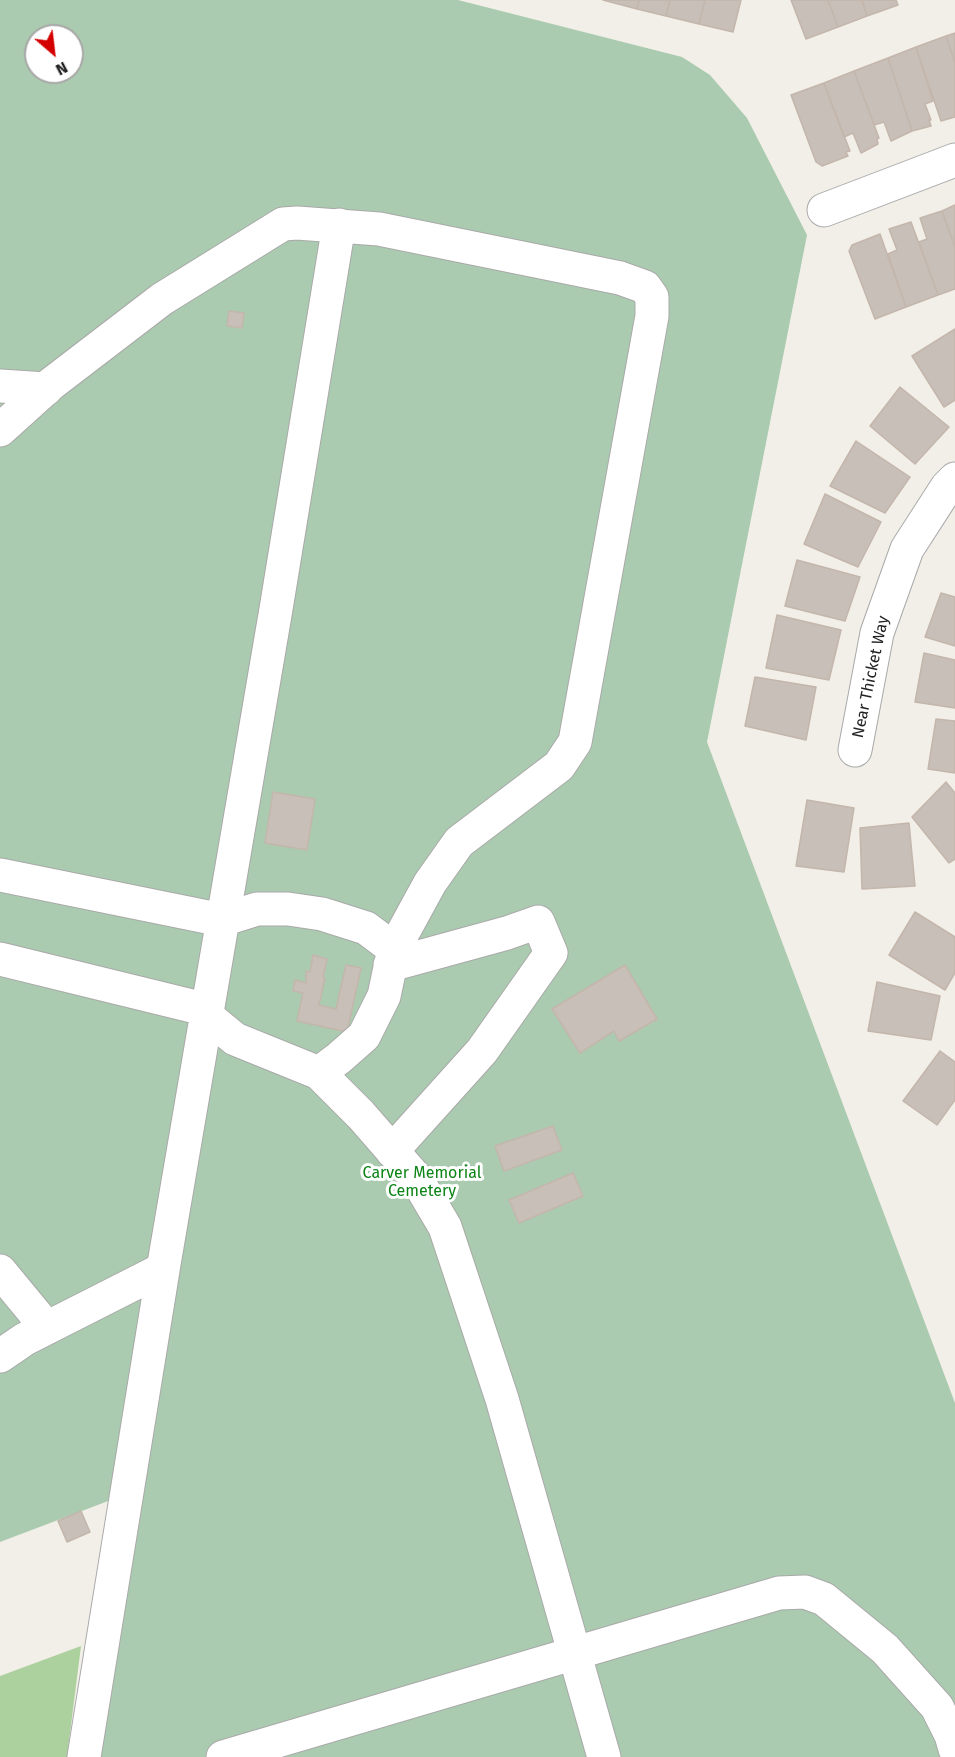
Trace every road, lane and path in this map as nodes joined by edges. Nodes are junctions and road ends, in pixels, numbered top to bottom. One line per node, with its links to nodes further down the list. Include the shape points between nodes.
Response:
1 (955, 160): 2 (street)
2 (824, 210)
3 (339, 225): 5 (street, via 283,224 162,298); 10 (street); 11 (street, via 380,229 620,278 645,287 652,297 652,316 575,742 559,766 459,842 430,883)
4 (0, 386): 5 (street)
5 (46, 389): 6 (street)
6 (0, 430)
7 (955, 478): 8 (street, Near Thicket Way, via 907,549 877,633)
8 (855, 750)
9 (0, 875): 10 (street)
10 (222, 920): 11 (street, via 256,909 322,914 366,928); 13 (street)
11 (399, 958): 14 (street, via 364,1036); 15 (street, via 538,922 551,953 482,1051)
12 (0, 959): 13 (street, via 196,1007)
13 (206, 1016): 14 (street, via 235,1039); 16 (street)
14 (319, 1073): 15 (street)
15 (393, 1151): 20 (street, via 416,1178 446,1227 502,1399)
16 (163, 1269): 18 (street); 22 (street)
17 (0, 1271): 18 (street)
18 (47, 1328): 19 (street)
19 (0, 1356)
20 (574, 1653): 21 (street, via 779,1593 805,1592 824,1599 885,1649 937,1707); 23 (street); 24 (street)
21 (955, 1749)
22 (84, 1757)
23 (223, 1757)
24 (604, 1757)

